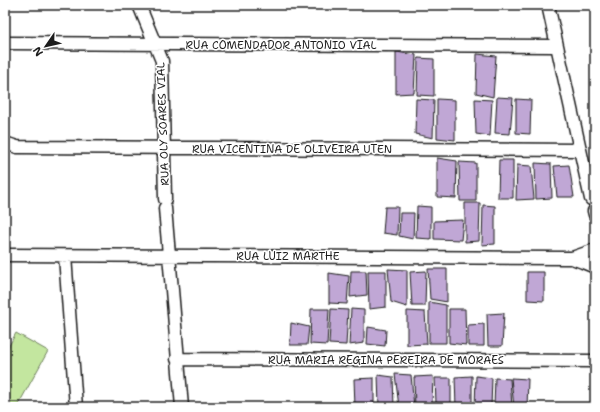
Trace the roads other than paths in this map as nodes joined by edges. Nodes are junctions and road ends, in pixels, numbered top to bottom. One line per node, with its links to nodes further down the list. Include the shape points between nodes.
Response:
1 (139, 5): 4 (street, RUA OLY SOARES VIAL)
2 (548, 5): 5 (street)
3 (5, 43): 4 (street, RUA COMENDADOR ANTONIO VIAL)
4 (155, 44): 5 (street, RUA COMENDADOR ANTONIO VIAL); 7 (street, RUA OLY SOARES VIAL, via 162,61)
5 (556, 46): 8 (street)
6 (5, 143): 7 (street, RUA VICENTINA DE OLIVEIRA UTEN, via 17,147)
7 (164, 148): 8 (street, RUA VICENTINA DE OLIVEIRA UTEN); 12 (street, RUA OLY SOARES VIAL)
8 (580, 150): 9 (street)
9 (593, 208)
10 (595, 250): 14 (street)
11 (5, 255): 13 (street, RUA LUIZ MARTHE)
12 (169, 255): 13 (street, RUA LUIZ MARTHE); 14 (street, RUA LUIZ MARTHE); 16 (street, RUA OLY SOARES VIAL)
13 (65, 256): 18 (street)
14 (572, 258): 15 (street)
15 (595, 267)
16 (177, 359): 17 (street, RUA MARIA REGINA PEREIRA DE MORAES); 19 (street, RUA OLY SOARES VIAL)
17 (595, 361)
18 (76, 407)
19 (182, 407)

